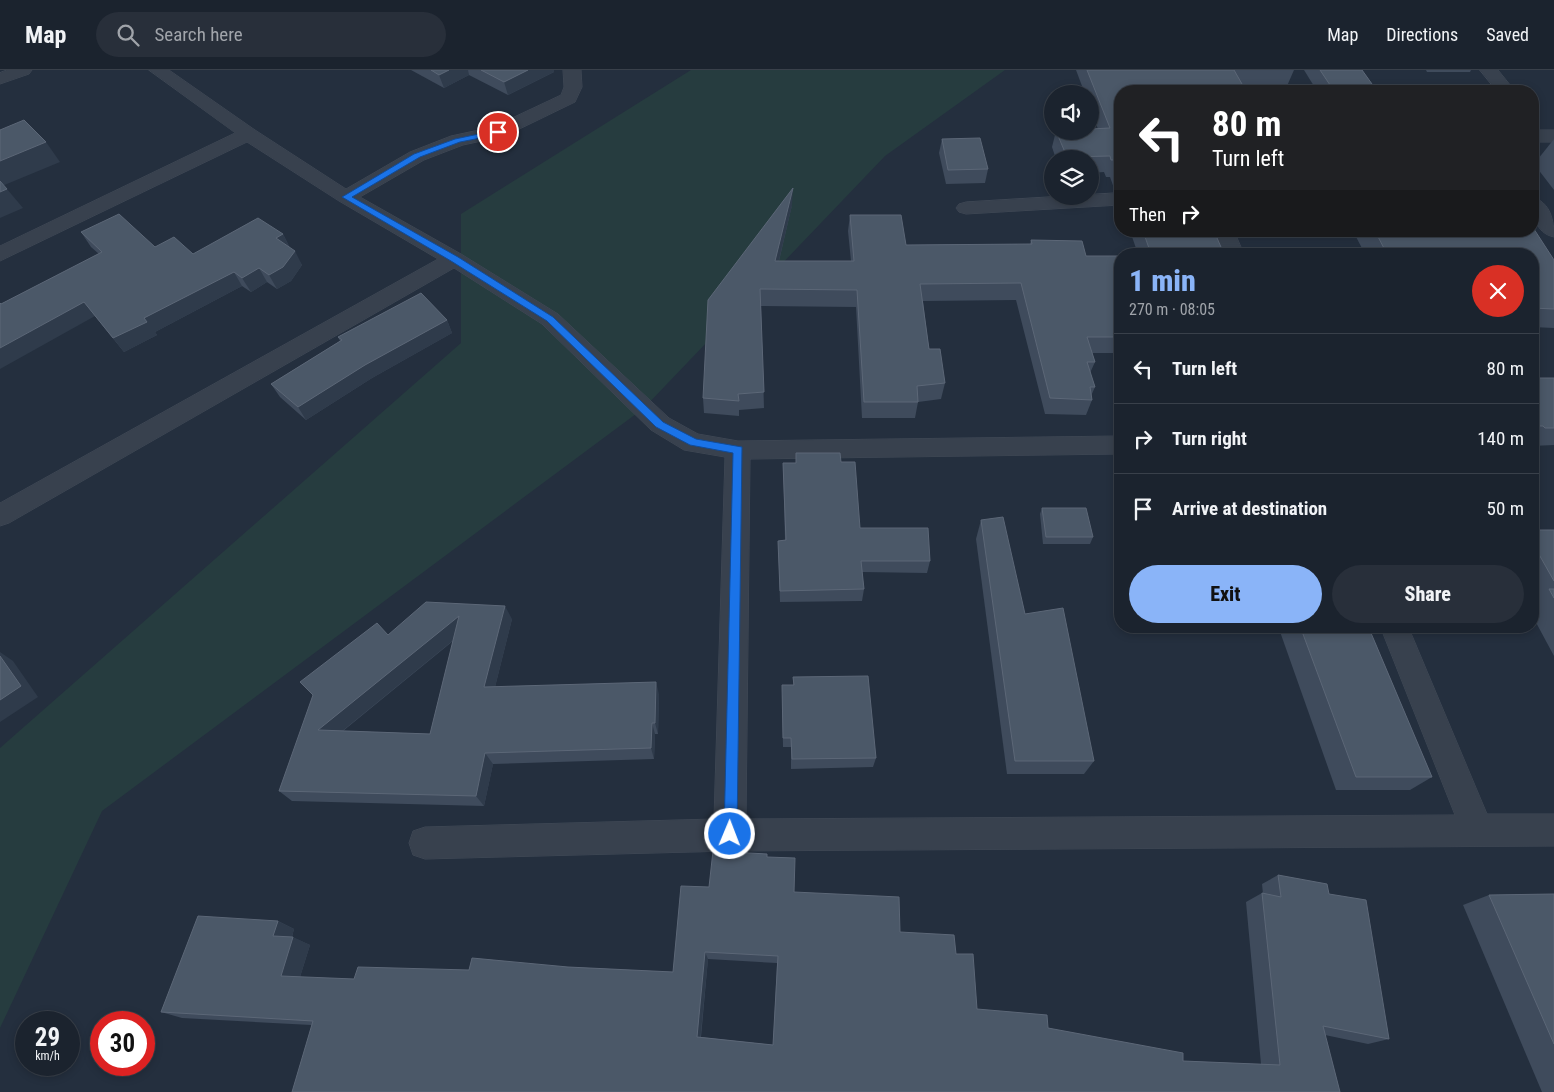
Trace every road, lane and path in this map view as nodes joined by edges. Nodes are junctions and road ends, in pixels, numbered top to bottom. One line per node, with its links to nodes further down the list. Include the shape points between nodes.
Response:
1 (23, 70): 5 (street)
2 (158, 70): 7 (street)
3 (572, 70): 8 (street, via 573,87 569,98 498,132 458,140 417,156)
4 (1489, 70): 6 (street)
5 (0, 79)
6 (1501, 85)
7 (248, 134): 8 (street); 13 (street)
8 (346, 197): 14 (street)
9 (1114, 199): 10 (street)
10 (966, 208)
11 (1539, 212): 12 (street)
12 (1554, 231)
13 (0, 254)
14 (454, 259): 16 (street, via 550,319 660,424 694,443); 17 (street)
15 (1114, 445): 16 (street)
16 (738, 450): 21 (street)
17 (0, 516)
18 (1397, 633): 20 (street)
19 (1554, 830): 20 (street)
20 (1478, 831): 21 (street)
21 (730, 834): 22 (street)
22 (424, 843)

